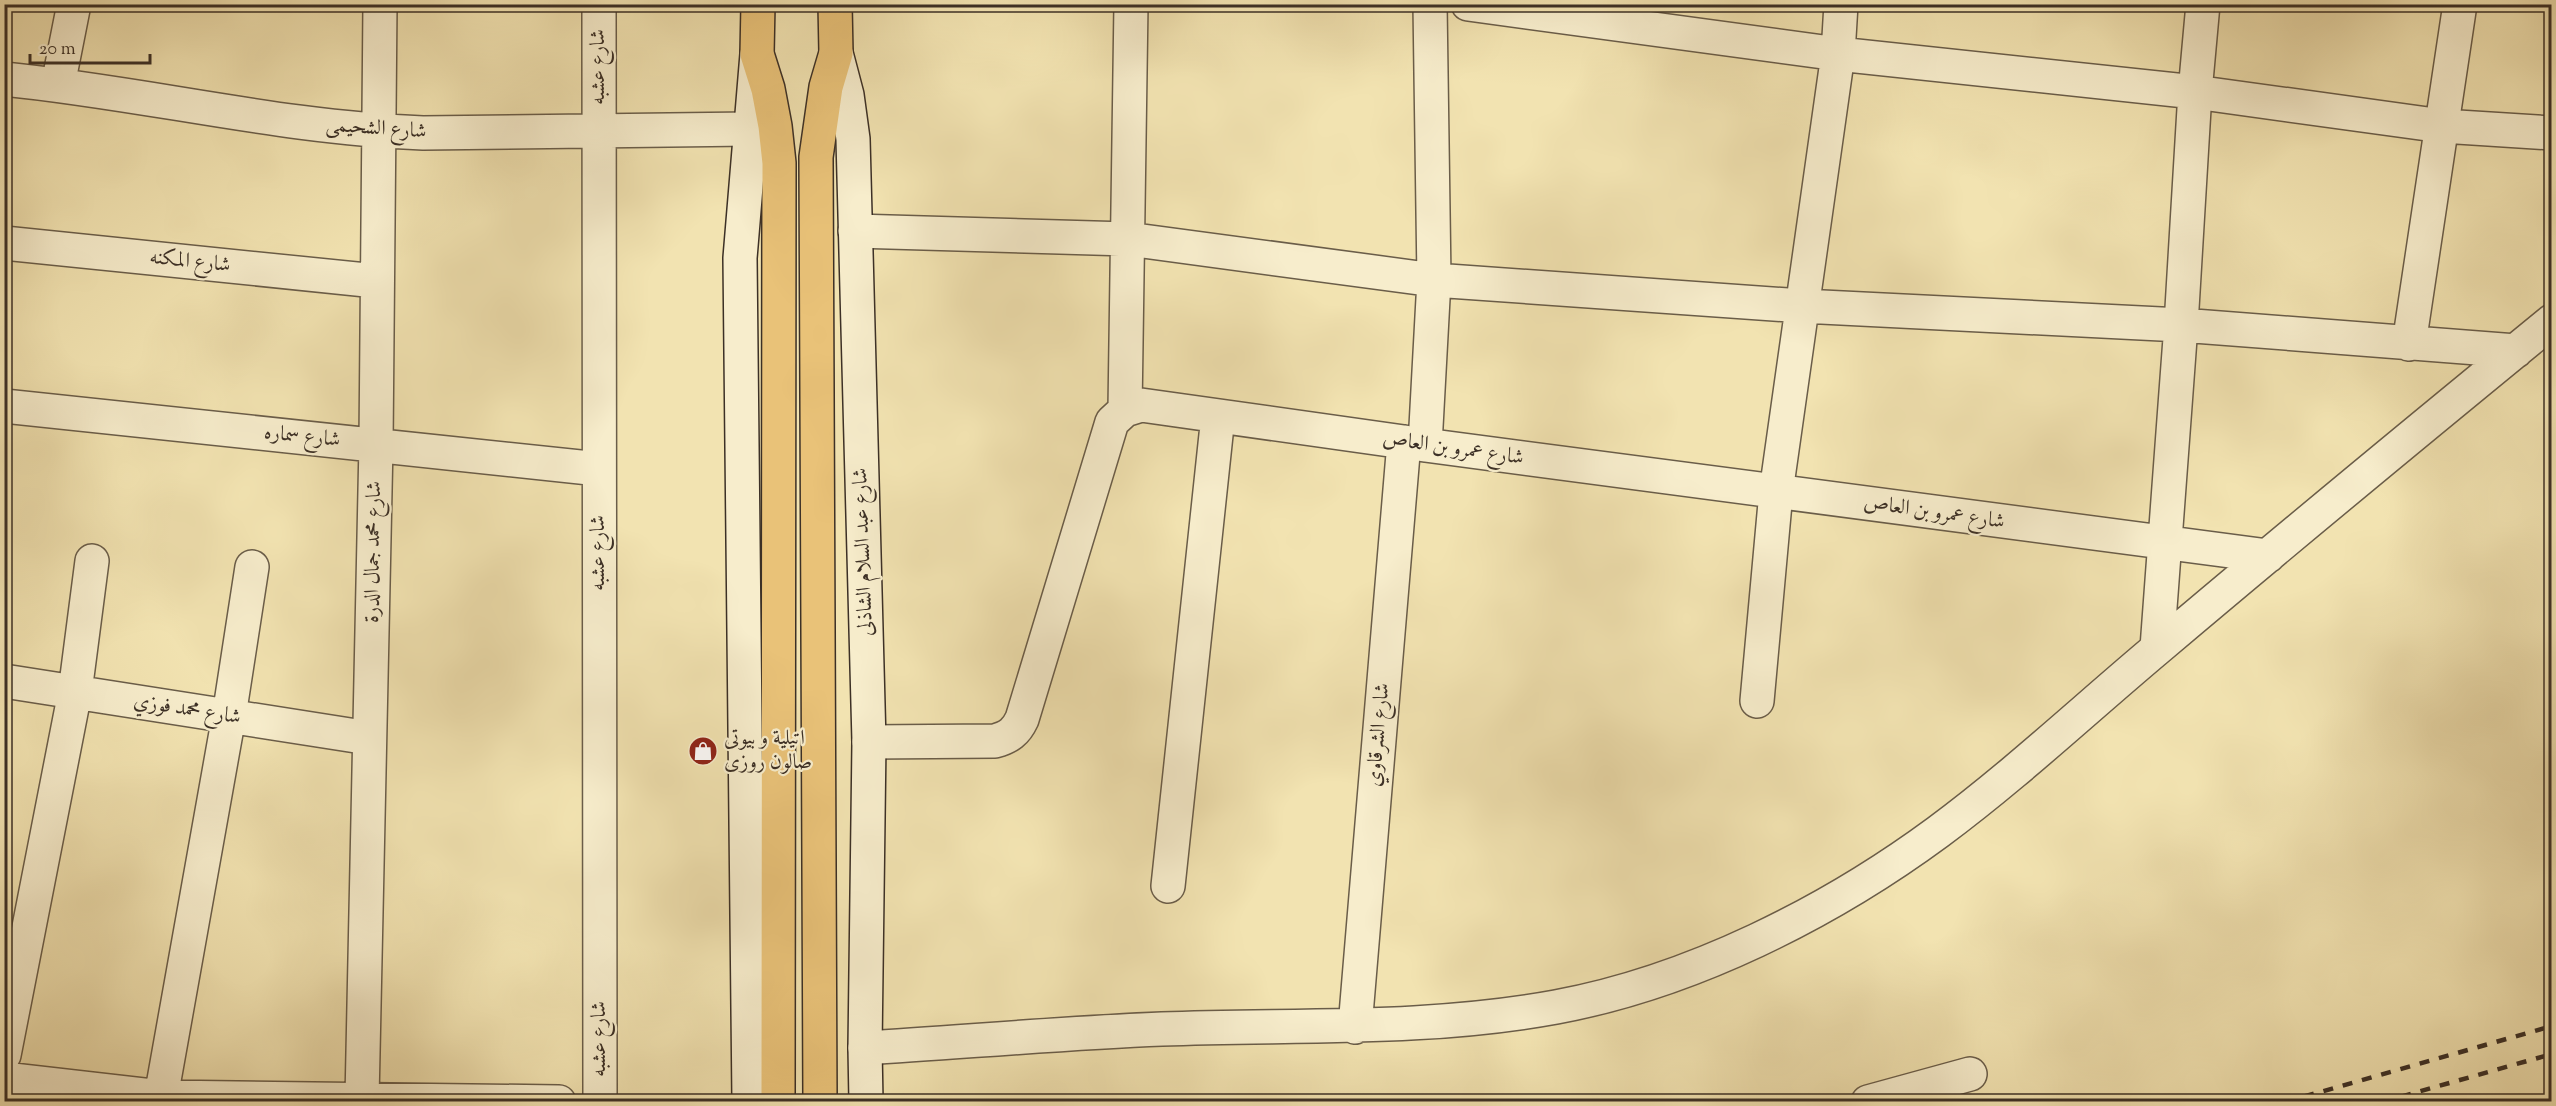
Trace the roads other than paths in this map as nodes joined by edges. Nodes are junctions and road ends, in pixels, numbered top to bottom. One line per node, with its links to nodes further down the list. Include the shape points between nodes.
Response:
1 (74, 4): 16 (street)
2 (380, 4): 20 (street, شارع محمد جمال الدرة)
3 (599, 4): 21 (street, شارع عشبه)
4 (758, 4): 13 (main road)
5 (835, 4): 12 (main road, شارع عبد السلام الشاذلى)
6 (1131, 4): 24 (street)
7 (1430, 4): 26 (street, شارع الشرقاوي)
8 (1468, 4): 14 (street)
9 (1841, 4): 14 (street)
10 (2203, 4): 17 (street)
11 (2460, 4): 18 (street)
12 (836, 53): 23 (street, شارع عبد السلام الشاذلى, via 853,139); 63 (main road, via 819,121 816,157)
13 (757, 54): 19 (street); 62 (main road, via 775,126 779,200)
14 (1838, 54): 17 (street); 28 (street)
15 (4, 80): 16 (street, شارع الشحيمى)
16 (58, 85): 20 (street, شارع الشحيمى, via 305,124)
17 (2195, 92): 18 (street); 30 (street)
18 (2442, 126): 22 (street); 31 (street)
19 (750, 129): 21 (street, شارع الشحيمى); 61 (street, via 740,258)
20 (378, 131): 21 (street, شارع الشحيمى); 27 (street, شارع محمد جمال الدرة)
21 (599, 132): 38 (street, شارع عشبه)
22 (2552, 133)
23 (855, 231): 24 (street); 50 (street, شارع عبد السلام الشاذلى)
24 (1128, 239): 26 (street); 34 (street)
25 (4, 243): 27 (street, شارع المكنه)
26 (1434, 280): 28 (street); 37 (street, شارع الشرقاوي)
27 (376, 281): 36 (street, شارع محمد جمال الدرة)
28 (1802, 306): 30 (street); 39 (street)
29 (2552, 321): 32 (street)
30 (2181, 325): 31 (street); 40 (street)
31 (2409, 344): 32 (street)
32 (2516, 351): 41 (street)
33 (4, 406): 36 (street, شارع سماره)
34 (1125, 410): 35 (street, شارع عمرو بن العاص, via 1141,405); 50 (street, via 1112,422 1017,730 995,741)
35 (1218, 416): 37 (street, شارع عمرو بن العاص); 51 (street)
36 (376, 444): 38 (street, شارع سماره); 49 (street, شارع محمد جمال الدرة)
37 (1414, 444): 39 (street, شارع عمرو بن العاص); 52 (street, شارع الشرقاوي)
38 (599, 469): 60 (street, شارع عشبه)
39 (1776, 492): 40 (street, شارع عمرو بن العاص); 47 (street)
40 (2165, 544): 41 (street, شارع عمرو بن العاص); 44 (street)
41 (2268, 556): 44 (street)
42 (92, 561): 46 (street)
43 (252, 567): 48 (street)
44 (2157, 648): 52 (street, via 2003,781 1935,834 1771,933 1717,958 1638,986 1557,1006 1475,1018)
45 (4, 681): 46 (street, شارع محمد فوزي)
46 (75, 692): 48 (street, شارع محمد فوزي); 54 (street)
47 (1757, 701)
48 (229, 716): 49 (street, شارع محمد فوزي); 57 (street)
49 (369, 738): 58 (street, شارع محمد جمال الدرة)
50 (869, 742): 53 (street, شارع عبد السلام الشاذلى)
51 (1168, 886)
52 (1355, 1027): 53 (street, via 1164,1029)
53 (865, 1048): 64 (street, شارع عبد السلام الشاذلى)
54 (4, 1055)
55 (1970, 1074): 65 (street)
56 (4, 1079): 57 (street)
57 (161, 1097): 58 (street)
58 (362, 1099): 59 (street)
59 (559, 1101)
60 (600, 1101)
61 (749, 1101)
62 (778, 1101)
63 (820, 1101)
64 (866, 1101)
65 (1868, 1101)

